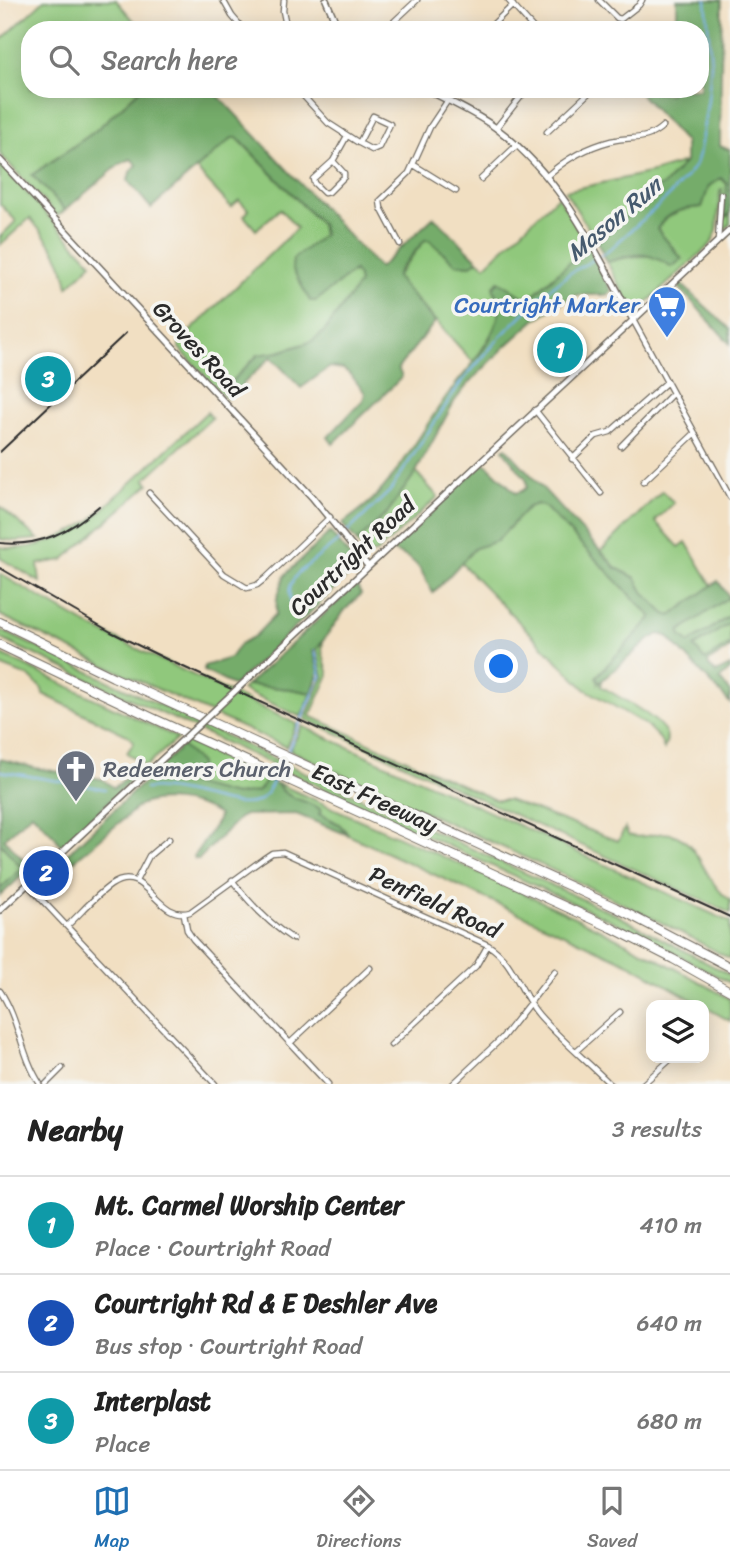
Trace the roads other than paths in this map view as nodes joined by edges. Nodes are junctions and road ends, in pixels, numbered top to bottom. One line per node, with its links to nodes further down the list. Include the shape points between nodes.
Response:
1 (223, 0): 9 (street)
2 (284, 0): 10 (street)
3 (326, 0): 11 (street)
4 (417, 0): 12 (street)
5 (508, 0): 8 (street)
6 (600, 0): 7 (street, via 617,18 625,17)
7 (642, 0)
8 (513, 5): 13 (street); 14 (street)
9 (236, 21)
10 (285, 21)
11 (335, 21)
12 (395, 21)
13 (496, 21)
14 (527, 21)
15 (305, 98): 23 (street)
16 (444, 98): 19 (street)
17 (520, 98): 21 (street)
18 (583, 98): 22 (street)
19 (448, 100): 21 (street); 28 (street)
20 (663, 126): 29 (street, via 647,138 612,141 580,152)
21 (496, 128): 25 (street)
22 (547, 132)
23 (347, 136): 24 (street); 27 (street)
24 (359, 143): 24 (street, via 376,149 390,124 373,116)
25 (517, 145): 29 (street); 30 (street)
26 (0, 160): 47 (street, Groves Road)
27 (333, 161): 27 (street, via 313,179 324,193 344,177)
28 (414, 165): 31 (street); 35 (street, via 380,201)
29 (548, 175): 36 (street, via 578,218)
30 (481, 179)
31 (456, 191)
32 (721, 194): 34 (street)
33 (730, 230): 34 (street, Courtright Road)
34 (718, 241): 36 (street, Courtright Road)
35 (400, 244)
36 (633, 320): 37 (street); 39 (street, Courtright Road)
37 (667, 382): 38 (street); 42 (street)
38 (673, 393): 40 (street); 41 (street)
39 (535, 410): 42 (street); 48 (street, Courtright Road)
40 (695, 433): 43 (street); 46 (street)
41 (621, 446)
42 (572, 459): 45 (street)
43 (643, 482)
44 (149, 493): 47 (street, via 224,574 247,588 266,578)
45 (601, 494)
46 (730, 497)
47 (330, 517): 48 (street, Groves Road)
48 (368, 566): 54 (street, Courtright Road, bridge)
49 (0, 622): 60 (highway, East Freeway, via 615,907)
50 (0, 645): 64 (highway, East Freeway, via 632,937)
51 (169, 839): 53 (street, via 149,856)
52 (232, 880): 56 (street); 58 (street, via 273,927); 59 (street, Penfield Road, via 272,853 283,852)
53 (136, 881): 56 (street, via 163,907); 57 (street, via 111,885)
54 (27, 884): 55 (street, Courtright Road); 57 (street)
55 (0, 910)
56 (184, 914): 67 (street, via 193,939)
57 (67, 926): 74 (street)
58 (293, 939)
59 (488, 945): 65 (street, Penfield Road, via 510,964); 68 (street, via 476,966)
60 (730, 967)
61 (370, 968): 67 (street)
62 (555, 971): 65 (street)
63 (0, 991): 72 (street)
64 (730, 991)
65 (531, 1003): 69 (street, Penfield Road); 76 (street)
66 (620, 1013): 69 (street)
67 (290, 1043): 75 (street)
68 (391, 1045)
69 (576, 1051): 77 (street, Penfield Road)
70 (666, 1063): 78 (street)
71 (62, 1068): 73 (street)
72 (40, 1084)
73 (46, 1084)
74 (215, 1084)
75 (328, 1084)
76 (453, 1084)
77 (610, 1084)
78 (643, 1084)

